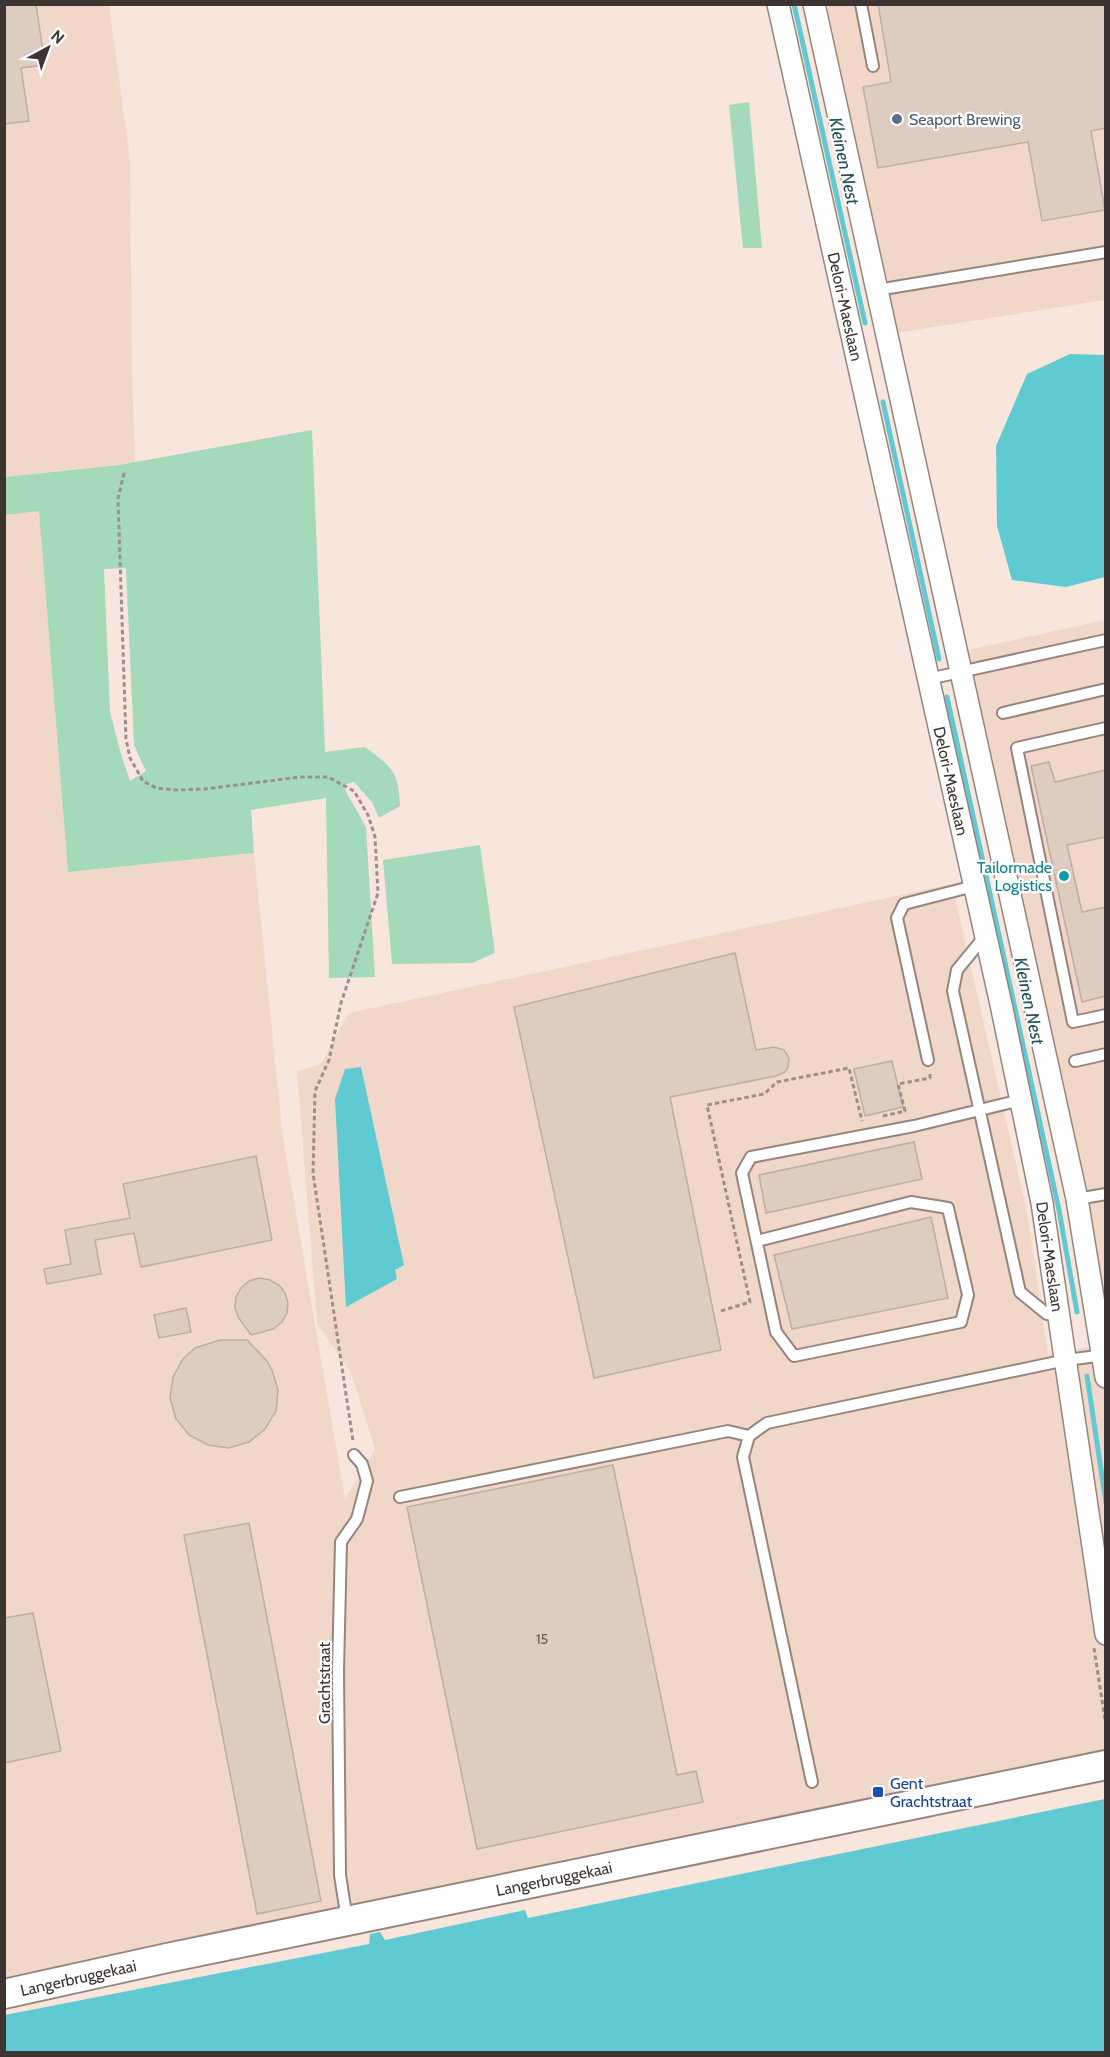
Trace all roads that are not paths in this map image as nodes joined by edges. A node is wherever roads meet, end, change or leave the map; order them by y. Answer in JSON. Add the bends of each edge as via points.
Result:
{"nodes":[{"id":1,"x":778,"y":4,"type":"edge"},
{"id":2,"x":814,"y":4,"type":"edge"},
{"id":3,"x":861,"y":4,"type":"edge"},
{"id":4,"x":873,"y":66,"type":"dead end"},
{"id":5,"x":1106,"y":252,"type":"edge"},
{"id":6,"x":877,"y":290,"type":"junction"},
{"id":7,"x":1106,"y":640,"type":"edge"},
{"id":8,"x":962,"y":671,"type":"junction"},
{"id":9,"x":928,"y":679,"type":"junction"},
{"id":10,"x":1106,"y":689,"type":"edge"},
{"id":11,"x":1003,"y":713,"type":"dead end"},
{"id":12,"x":1106,"y":728,"type":"edge"},
{"id":13,"x":974,"y":886,"type":"junction"},
{"id":14,"x":986,"y":936,"type":"junction"},
{"id":15,"x":1106,"y":1015,"type":"edge"},
{"id":16,"x":1106,"y":1054,"type":"edge"},
{"id":17,"x":928,"y":1060,"type":"dead end"},
{"id":18,"x":1075,"y":1061,"type":"dead end"},
{"id":19,"x":1021,"y":1100,"type":"junction"},
{"id":20,"x":978,"y":1110,"type":"junction"},
{"id":21,"x":1106,"y":1194,"type":"edge"},
{"id":22,"x":1077,"y":1199,"type":"junction"},
{"id":23,"x":757,"y":1241,"type":"junction"},
{"id":24,"x":1060,"y":1315,"type":"junction"},
{"id":25,"x":1104,"y":1355,"type":"edge"},
{"id":26,"x":1066,"y":1360,"type":"junction"},
{"id":27,"x":1106,"y":1377,"type":"edge"},
{"id":28,"x":749,"y":1436,"type":"junction"},
{"id":29,"x":354,"y":1455,"type":"road end"},
{"id":30,"x":400,"y":1497,"type":"dead end"},
{"id":31,"x":1106,"y":1634,"type":"edge"},
{"id":32,"x":1106,"y":1765,"type":"edge"},
{"id":33,"x":812,"y":1782,"type":"dead end"},
{"id":34,"x":347,"y":1921,"type":"junction"},
{"id":35,"x":4,"y":1994,"type":"edge"}],
"edges":[{"from":1,"to":9,"type":"street","name":"Delori-Maeslaan"},
{"from":2,"to":6,"type":"street","name":"Delori-Maeslaan"},
{"from":3,"to":4,"type":"lane"},
{"from":5,"to":6,"type":"lane"},
{"from":6,"to":8,"type":"street","name":"Delori-Maeslaan"},
{"from":7,"to":8,"type":"lane"},
{"from":8,"to":9,"type":"lane"},
{"from":8,"to":22,"type":"street","name":"Delori-Maeslaan"},
{"from":9,"to":13,"type":"street","name":"Delori-Maeslaan"},
{"from":10,"to":11,"type":"lane"},
{"from":12,"to":15,"type":"lane","via":[[1017,748],[1073,1022]]},
{"from":13,"to":14,"type":"street","name":"Delori-Maeslaan"},
{"from":13,"to":17,"type":"lane","via":[[904,904],[897,918]]},
{"from":14,"to":19,"type":"street","name":"Delori-Maeslaan"},
{"from":14,"to":20,"type":"lane","via":[[957,970],[952,991]]},
{"from":16,"to":18,"type":"lane"},
{"from":19,"to":20,"type":"lane"},
{"from":19,"to":24,"type":"street","name":"Delori-Maeslaan"},
{"from":20,"to":23,"type":"lane","via":[[752,1157],[742,1173]]},
{"from":20,"to":24,"type":"lane","via":[[1020,1292],[1047,1314]]},
{"from":21,"to":22,"type":"lane"},
{"from":22,"to":25,"type":"street","name":"Delori-Maeslaan"},
{"from":23,"to":23,"type":"lane","via":[[776,1332],[794,1356],[961,1322],[969,1295],[948,1208],[912,1202]]},
{"from":24,"to":26,"type":"street","name":"Delori-Maeslaan"},
{"from":25,"to":26,"type":"lane"},
{"from":25,"to":27,"type":"street","name":"Delori-Maeslaan"},
{"from":26,"to":28,"type":"lane","via":[[767,1423]]},
{"from":26,"to":31,"type":"street","name":"Delori-Maeslaan"},
{"from":28,"to":30,"type":"lane","via":[[728,1431]]},
{"from":28,"to":33,"type":"lane","via":[[743,1457]]},
{"from":29,"to":34,"type":"lane","name":"Grachtstraat","via":[[362,1464],[367,1481],[357,1519],[341,1542],[340,1875]]},
{"from":32,"to":34,"type":"main road","name":"Langerbruggekaai"},
{"from":34,"to":35,"type":"main road","name":"Langerbruggekaai"}]}
